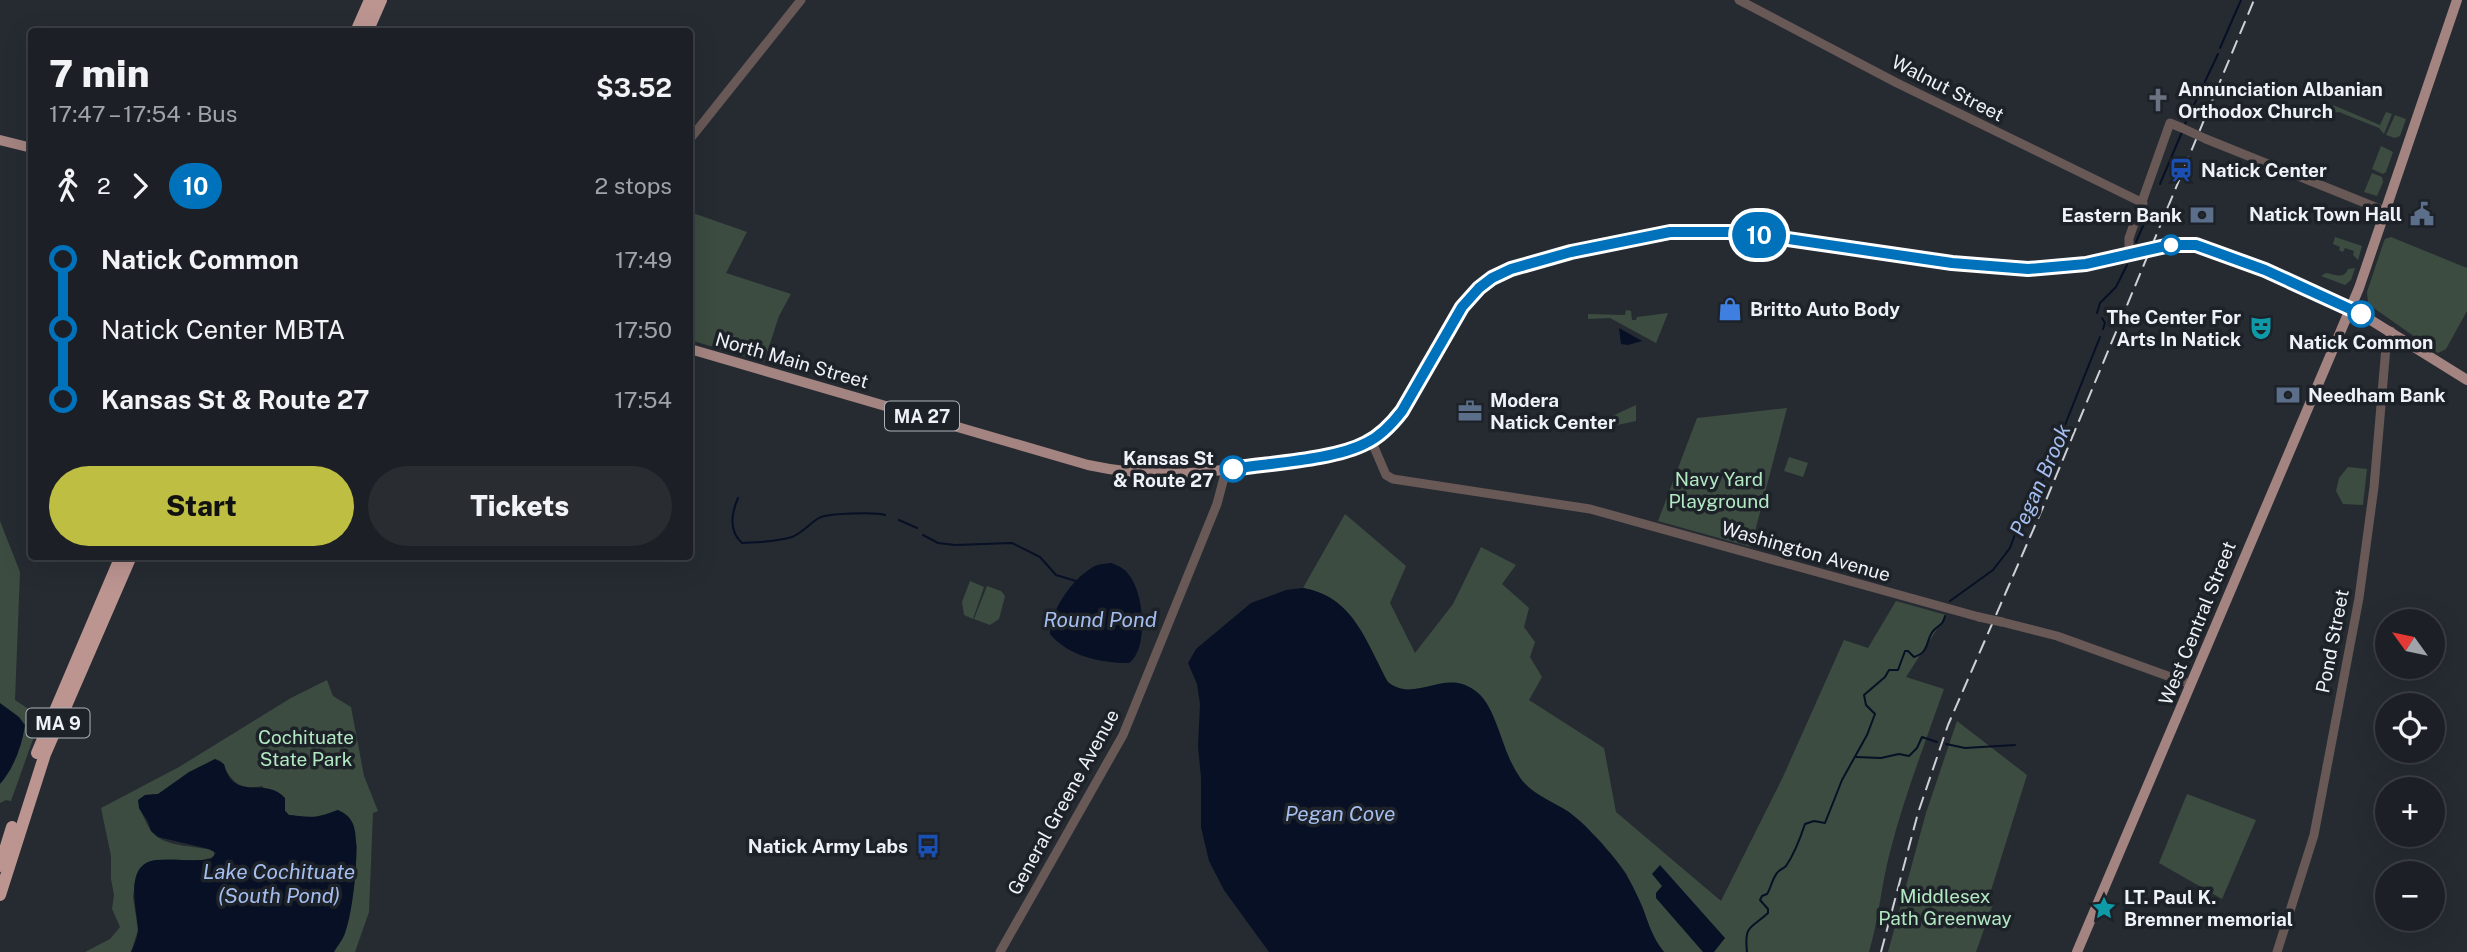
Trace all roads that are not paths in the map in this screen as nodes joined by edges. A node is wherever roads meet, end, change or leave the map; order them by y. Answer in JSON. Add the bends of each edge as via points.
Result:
{"nodes":[{"id":1,"x":370,"y":0,"type":"edge"},
{"id":2,"x":381,"y":0,"type":"edge"},
{"id":3,"x":801,"y":0,"type":"edge"},
{"id":4,"x":1739,"y":0,"type":"edge"},
{"id":5,"x":2457,"y":0,"type":"edge"},
{"id":6,"x":358,"y":28,"type":"edge"},
{"id":7,"x":369,"y":28,"type":"edge"},
{"id":8,"x":693,"y":134,"type":"edge"},
{"id":9,"x":0,"y":140,"type":"edge"},
{"id":10,"x":12,"y":143,"type":"junction"},
{"id":11,"x":28,"y":147,"type":"edge"},
{"id":12,"x":28,"y":153,"type":"edge"},
{"id":13,"x":2143,"y":203,"type":"junction"},
{"id":14,"x":2385,"y":211,"type":"junction"},
{"id":15,"x":2130,"y":254,"type":"junction"},
{"id":16,"x":2350,"y":308,"type":"junction"},
{"id":17,"x":2391,"y":331,"type":"junction"},
{"id":18,"x":693,"y":350,"type":"edge"},
{"id":19,"x":2467,"y":380,"type":"edge"},
{"id":20,"x":1371,"y":440,"type":"junction"},
{"id":21,"x":1226,"y":470,"type":"junction"},
{"id":22,"x":119,"y":560,"type":"edge"},
{"id":23,"x":129,"y":560,"type":"edge"},
{"id":24,"x":2190,"y":684,"type":"junction"},
{"id":25,"x":0,"y":866,"type":"edge"},
{"id":26,"x":0,"y":895,"type":"edge"},
{"id":27,"x":1000,"y":952,"type":"edge"},
{"id":28,"x":2077,"y":952,"type":"edge"},
{"id":29,"x":2277,"y":952,"type":"edge"}],
"edges":[{"from":1,"to":6,"type":"highway"},
{"from":2,"to":7,"type":"highway"},
{"from":3,"to":8,"type":"street"},
{"from":4,"to":13,"type":"street","name":"Walnut Street"},
{"from":5,"to":14,"type":"main road","name":"West Central Street"},
{"from":9,"to":10,"type":"main road"},
{"from":10,"to":11,"type":"main road"},
{"from":10,"to":12,"type":"main road"},
{"from":13,"to":14,"type":"street","bridge":true,"via":[[2171,123]]},
{"from":13,"to":15,"type":"street","via":[[2128,242]]},
{"from":14,"to":16,"type":"main road","name":"West Central Street"},
{"from":15,"to":16,"type":"main road","name":"North Main Street","number":"MA 27","bridge":true,"via":[[2188,244],[2211,248]]},
{"from":15,"to":20,"type":"main road","name":"North Main Street","number":"MA 27","via":[[2058,267],[2001,268],[1700,230],[1571,252],[1511,269],[1479,288],[1457,314],[1402,411]]},
{"from":16,"to":17,"type":"main road","number":"MA 27"},
{"from":16,"to":24,"type":"main road","name":"West Central Street"},
{"from":17,"to":19,"type":"main road","number":"MA 27"},
{"from":17,"to":29,"type":"street","name":"Pond Street","via":[[2359,598],[2314,835]]},
{"from":18,"to":21,"type":"main road","name":"North Main Street","number":"MA 27","via":[[1088,465],[1156,475]]},
{"from":20,"to":21,"type":"main road","name":"North Main Street","number":"MA 27","via":[[1342,452]]},
{"from":20,"to":24,"type":"street","name":"Washington Avenue","bridge":true,"via":[[1386,475],[1394,479],[1590,509],[2050,634]]},
{"from":21,"to":27,"type":"street","name":"General Greene Avenue","via":[[1217,504],[1122,735]]},
{"from":22,"to":25,"type":"highway","number":"MA 9","via":[[41,741]]},
{"from":23,"to":26,"type":"highway","number":"MA 9","via":[[45,754]]},
{"from":24,"to":28,"type":"main road","name":"West Central Street"}]}
